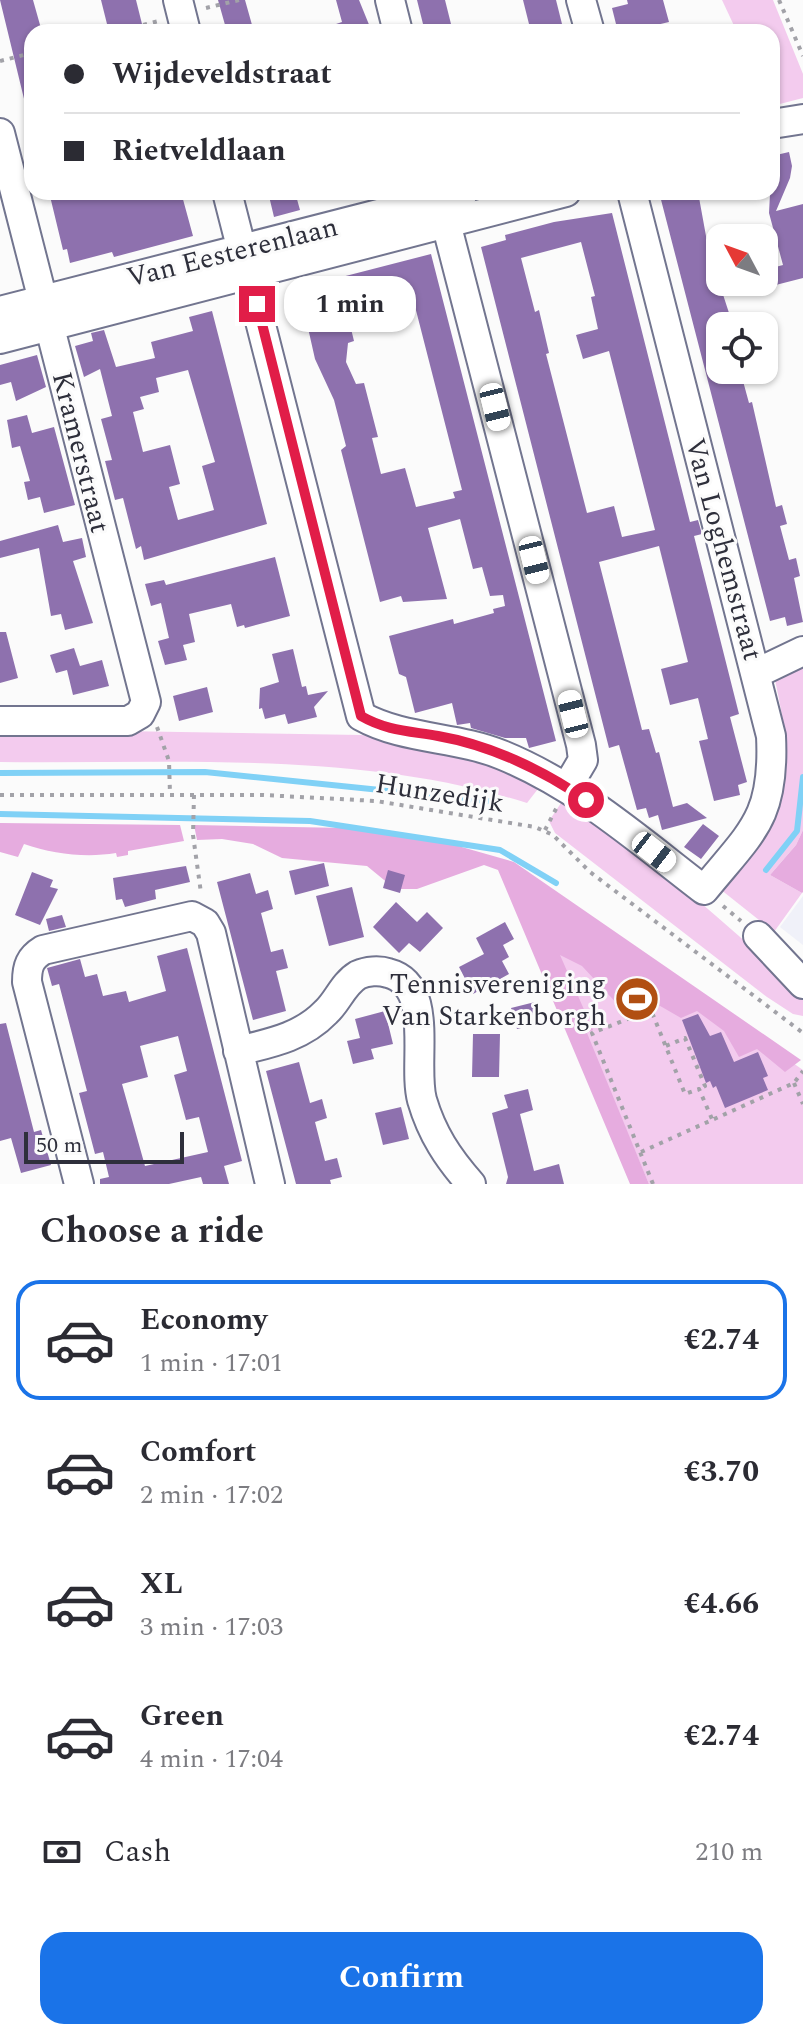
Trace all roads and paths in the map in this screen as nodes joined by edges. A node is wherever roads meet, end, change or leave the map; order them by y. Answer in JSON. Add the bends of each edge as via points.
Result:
{"nodes":[{"id":1,"x":178,"y":0,"type":"edge"},
{"id":2,"x":390,"y":0,"type":"edge"},
{"id":3,"x":581,"y":0,"type":"edge"},
{"id":4,"x":779,"y":0,"type":"edge"},
{"id":5,"x":184,"y":24,"type":"edge"},
{"id":6,"x":396,"y":24,"type":"edge"},
{"id":7,"x":588,"y":24,"type":"edge"},
{"id":8,"x":24,"y":55,"type":"edge"},
{"id":9,"x":803,"y":56,"type":"edge"},
{"id":10,"x":0,"y":61,"type":"edge"},
{"id":11,"x":803,"y":118,"type":"edge"},
{"id":12,"x":780,"y":122,"type":"edge"},
{"id":13,"x":0,"y":133,"type":"edge"},
{"id":14,"x":229,"y":200,"type":"edge"},
{"id":15,"x":634,"y":200,"type":"edge"},
{"id":16,"x":448,"y":201,"type":"edge"},
{"id":17,"x":241,"y":248,"type":"junction"},
{"id":18,"x":250,"y":275,"type":"junction"},
{"id":19,"x":0,"y":311,"type":"edge"},
{"id":20,"x":46,"y":312,"type":"junction"},
{"id":21,"x":0,"y":339,"type":"edge"},
{"id":22,"x":803,"y":651,"type":"edge"},
{"id":23,"x":757,"y":673,"type":"junction"},
{"id":24,"x":140,"y":714,"type":"junction"},
{"id":25,"x":0,"y":721,"type":"edge"},
{"id":26,"x":567,"y":787,"type":"junction"},
{"id":27,"x":170,"y":794,"type":"junction"},
{"id":28,"x":0,"y":795,"type":"edge"},
{"id":29,"x":194,"y":795,"type":"junction"},
{"id":30,"x":704,"y":890,"type":"junction"},
{"id":31,"x":205,"y":923,"type":"junction"},
{"id":32,"x":758,"y":936,"type":"joint"},
{"id":33,"x":803,"y":984,"type":"edge"},
{"id":34,"x":803,"y":1033,"type":"edge"},
{"id":35,"x":666,"y":1046,"type":"junction"},
{"id":36,"x":238,"y":1051,"type":"junction"},
{"id":37,"x":803,"y":1071,"type":"edge"},
{"id":38,"x":794,"y":1083,"type":"junction"},
{"id":39,"x":699,"y":1089,"type":"junction"},
{"id":40,"x":803,"y":1104,"type":"edge"},
{"id":41,"x":712,"y":1119,"type":"junction"},
{"id":42,"x":641,"y":1152,"type":"junction"},
{"id":43,"x":79,"y":1184,"type":"edge"},
{"id":44,"x":270,"y":1184,"type":"edge"},
{"id":45,"x":471,"y":1184,"type":"edge"},
{"id":46,"x":653,"y":1184,"type":"edge"}],
"edges":[{"from":1,"to":5,"type":"street"},
{"from":2,"to":6,"type":"street"},
{"from":3,"to":7,"type":"street"},
{"from":4,"to":9,"type":"path"},
{"from":8,"to":10,"type":"path"},
{"from":11,"to":12,"type":"street"},
{"from":13,"to":20,"type":"street","name":"Kramerstraat"},
{"from":14,"to":17,"type":"street"},
{"from":15,"to":23,"type":"street","name":"Van Loghemstraat"},
{"from":16,"to":17,"type":"street","name":"Van Eesterenlaan"},
{"from":16,"to":18,"type":"street","name":"Van Eesterenlaan"},
{"from":16,"to":26,"type":"street","via":[[581,745],[583,760]]},
{"from":17,"to":18,"type":"street"},
{"from":17,"to":20,"type":"street","name":"Van Eesterenlaan"},
{"from":18,"to":20,"type":"street","name":"Van Eesterenlaan"},
{"from":18,"to":26,"type":"street","via":[[361,716],[385,730],[440,736],[501,754]]},
{"from":19,"to":20,"type":"street","name":"Van Eesterenlaan"},
{"from":20,"to":21,"type":"street","name":"Van Eesterenlaan"},
{"from":20,"to":24,"type":"street","name":"Kramerstraat","via":[[145,695]]},
{"from":22,"to":23,"type":"street"},
{"from":23,"to":30,"type":"street","name":"Van Loghemstraat","via":[[771,736],[768,802],[758,823]]},
{"from":24,"to":25,"type":"street","via":[[128,721]]},
{"from":24,"to":27,"type":"path","via":[[156,724],[169,761]]},
{"from":26,"to":30,"type":"street"},
{"from":27,"to":28,"type":"path","name":"Hunzedijk"},
{"from":27,"to":29,"type":"path","name":"Hunzedijk"},
{"from":29,"to":31,"type":"path","via":[[193,835]]},
{"from":29,"to":34,"type":"path","name":"Hunzedijk","via":[[376,801],[545,830],[590,872]]},
{"from":30,"to":32,"type":"path"},
{"from":31,"to":36,"type":"street"},
{"from":31,"to":43,"type":"street","via":[[179,916],[32,957],[27,982]]},
{"from":32,"to":33,"type":"street"},
{"from":35,"to":39,"type":"path","via":[[685,1094]]},
{"from":35,"to":39,"type":"path","via":[[685,1038],[705,1086]]},
{"from":35,"to":42,"type":"path","via":[[651,1010],[592,1033]]},
{"from":36,"to":44,"type":"street"},
{"from":36,"to":45,"type":"street","via":[[287,1039],[311,1026],[359,975],[377,970],[393,974],[416,998],[421,1096],[430,1126]]},
{"from":37,"to":38,"type":"path"},
{"from":38,"to":40,"type":"path"},
{"from":38,"to":41,"type":"path"},
{"from":39,"to":41,"type":"path"},
{"from":41,"to":42,"type":"path"},
{"from":42,"to":46,"type":"path"}]}
